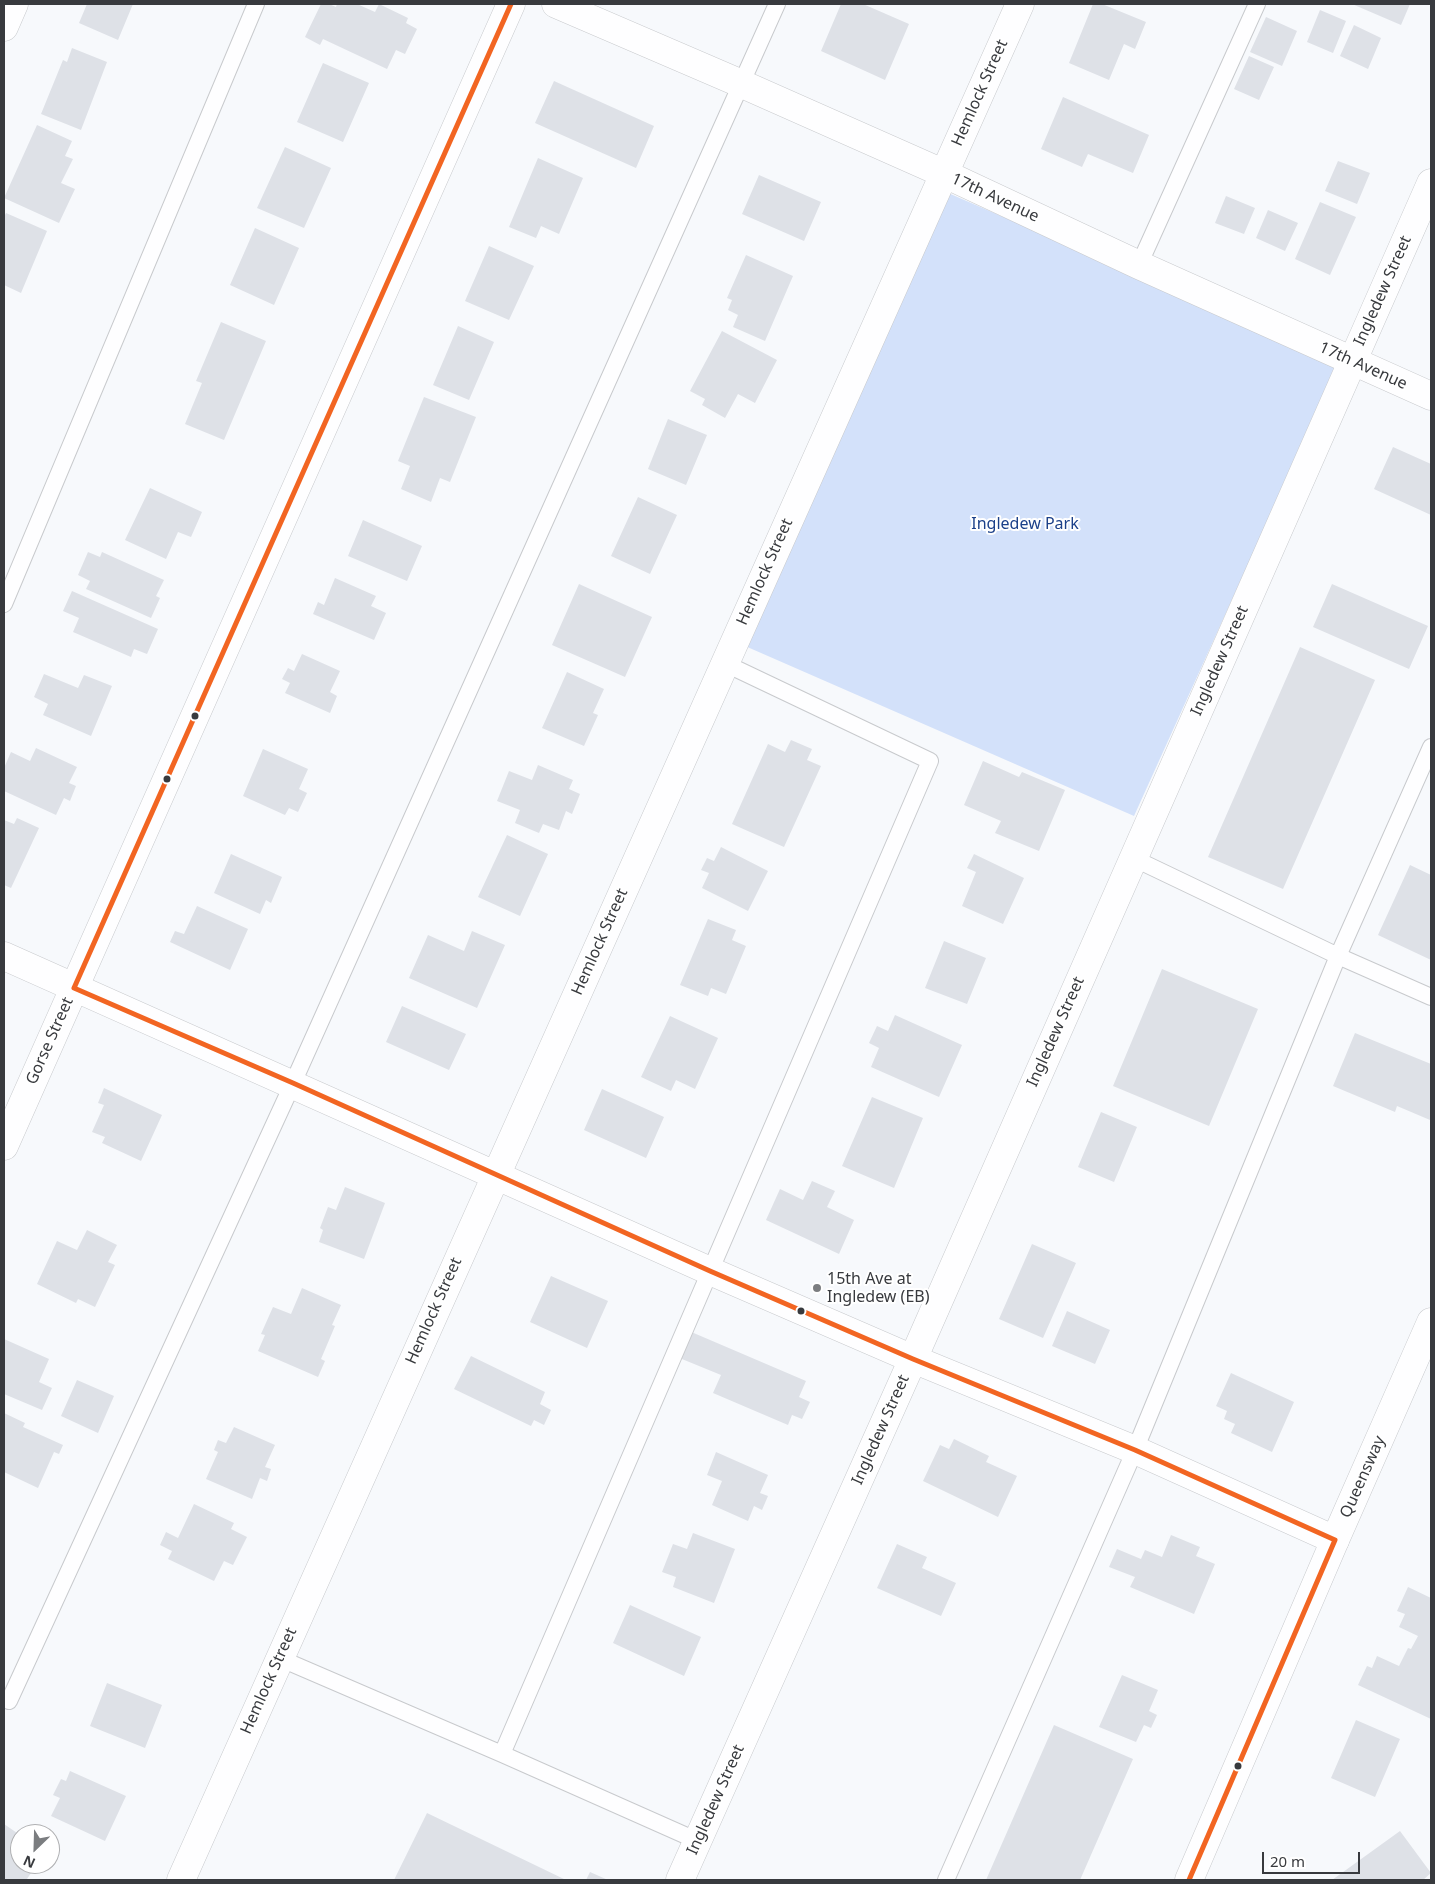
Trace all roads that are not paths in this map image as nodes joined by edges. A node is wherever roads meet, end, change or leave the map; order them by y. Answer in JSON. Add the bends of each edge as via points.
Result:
{"nodes":[{"id":1,"x":14,"y":4,"type":"edge"},
{"id":2,"x":256,"y":4,"type":"edge"},
{"id":3,"x":511,"y":4,"type":"edge"},
{"id":4,"x":556,"y":4,"type":"edge"},
{"id":5,"x":777,"y":4,"type":"edge"},
{"id":6,"x":1020,"y":4,"type":"edge"},
{"id":7,"x":1257,"y":4,"type":"edge"},
{"id":8,"x":4,"y":27,"type":"edge"},
{"id":9,"x":742,"y":84,"type":"junction"},
{"id":10,"x":945,"y":174,"type":"junction"},
{"id":11,"x":1431,"y":182,"type":"edge"},
{"id":12,"x":1139,"y":265,"type":"junction"},
{"id":13,"x":1352,"y":362,"type":"junction"},
{"id":14,"x":1431,"y":396,"type":"edge"},
{"id":15,"x":4,"y":604,"type":"edge"},
{"id":16,"x":724,"y":663,"type":"junction"},
{"id":17,"x":1431,"y":747,"type":"edge"},
{"id":18,"x":1133,"y":858,"type":"junction"},
{"id":19,"x":4,"y":956,"type":"edge"},
{"id":20,"x":1338,"y":956,"type":"junction"},
{"id":21,"x":74,"y":988,"type":"junction"},
{"id":22,"x":1431,"y":997,"type":"edge"},
{"id":23,"x":293,"y":1084,"type":"junction"},
{"id":24,"x":4,"y":1146,"type":"edge"},
{"id":25,"x":495,"y":1175,"type":"junction"},
{"id":26,"x":710,"y":1271,"type":"junction"},
{"id":27,"x":1431,"y":1322,"type":"edge"},
{"id":28,"x":913,"y":1359,"type":"junction"},
{"id":29,"x":1135,"y":1450,"type":"junction"},
{"id":30,"x":1335,"y":1540,"type":"junction"},
{"id":31,"x":279,"y":1658,"type":"junction"},
{"id":32,"x":8,"y":1701,"type":"dead end"},
{"id":33,"x":502,"y":1754,"type":"junction"},
{"id":34,"x":698,"y":1841,"type":"junction"},
{"id":35,"x":181,"y":1880,"type":"edge"},
{"id":36,"x":680,"y":1880,"type":"edge"},
{"id":37,"x":946,"y":1880,"type":"edge"},
{"id":38,"x":1189,"y":1880,"type":"edge"}],
"edges":[{"from":1,"to":8,"type":"street"},
{"from":2,"to":15,"type":"lane"},
{"from":3,"to":21,"type":"street","name":"Gorse Street"},
{"from":4,"to":9,"type":"street","name":"17th Avenue"},
{"from":5,"to":9,"type":"lane"},
{"from":6,"to":10,"type":"street","name":"Hemlock Street"},
{"from":7,"to":12,"type":"lane"},
{"from":9,"to":10,"type":"street","name":"17th Avenue"},
{"from":9,"to":23,"type":"lane"},
{"from":10,"to":12,"type":"street","name":"17th Avenue"},
{"from":10,"to":16,"type":"street","name":"Hemlock Street"},
{"from":11,"to":13,"type":"street","name":"Ingledew Street"},
{"from":12,"to":13,"type":"street","name":"17th Avenue"},
{"from":13,"to":14,"type":"street","name":"17th Avenue"},
{"from":13,"to":18,"type":"street","name":"Ingledew Street"},
{"from":16,"to":25,"type":"street","name":"Hemlock Street"},
{"from":16,"to":26,"type":"lane","via":[[930,761]]},
{"from":17,"to":20,"type":"lane"},
{"from":18,"to":20,"type":"lane"},
{"from":18,"to":28,"type":"street","name":"Ingledew Street"},
{"from":19,"to":21,"type":"street"},
{"from":20,"to":22,"type":"lane"},
{"from":20,"to":29,"type":"lane"},
{"from":21,"to":23,"type":"street"},
{"from":21,"to":24,"type":"street","name":"Gorse Street"},
{"from":23,"to":25,"type":"street"},
{"from":23,"to":32,"type":"lane"},
{"from":25,"to":26,"type":"street"},
{"from":25,"to":31,"type":"street","name":"Hemlock Street"},
{"from":26,"to":28,"type":"street"},
{"from":26,"to":33,"type":"lane"},
{"from":27,"to":30,"type":"street","name":"Queensway"},
{"from":28,"to":29,"type":"street"},
{"from":28,"to":34,"type":"street","name":"Ingledew Street"},
{"from":29,"to":30,"type":"street"},
{"from":29,"to":37,"type":"lane"},
{"from":30,"to":38,"type":"street","name":"Queensway"},
{"from":31,"to":33,"type":"lane"},
{"from":31,"to":35,"type":"street","name":"Hemlock Street"},
{"from":33,"to":34,"type":"lane"},
{"from":34,"to":36,"type":"street","name":"Ingledew Street"}]}
